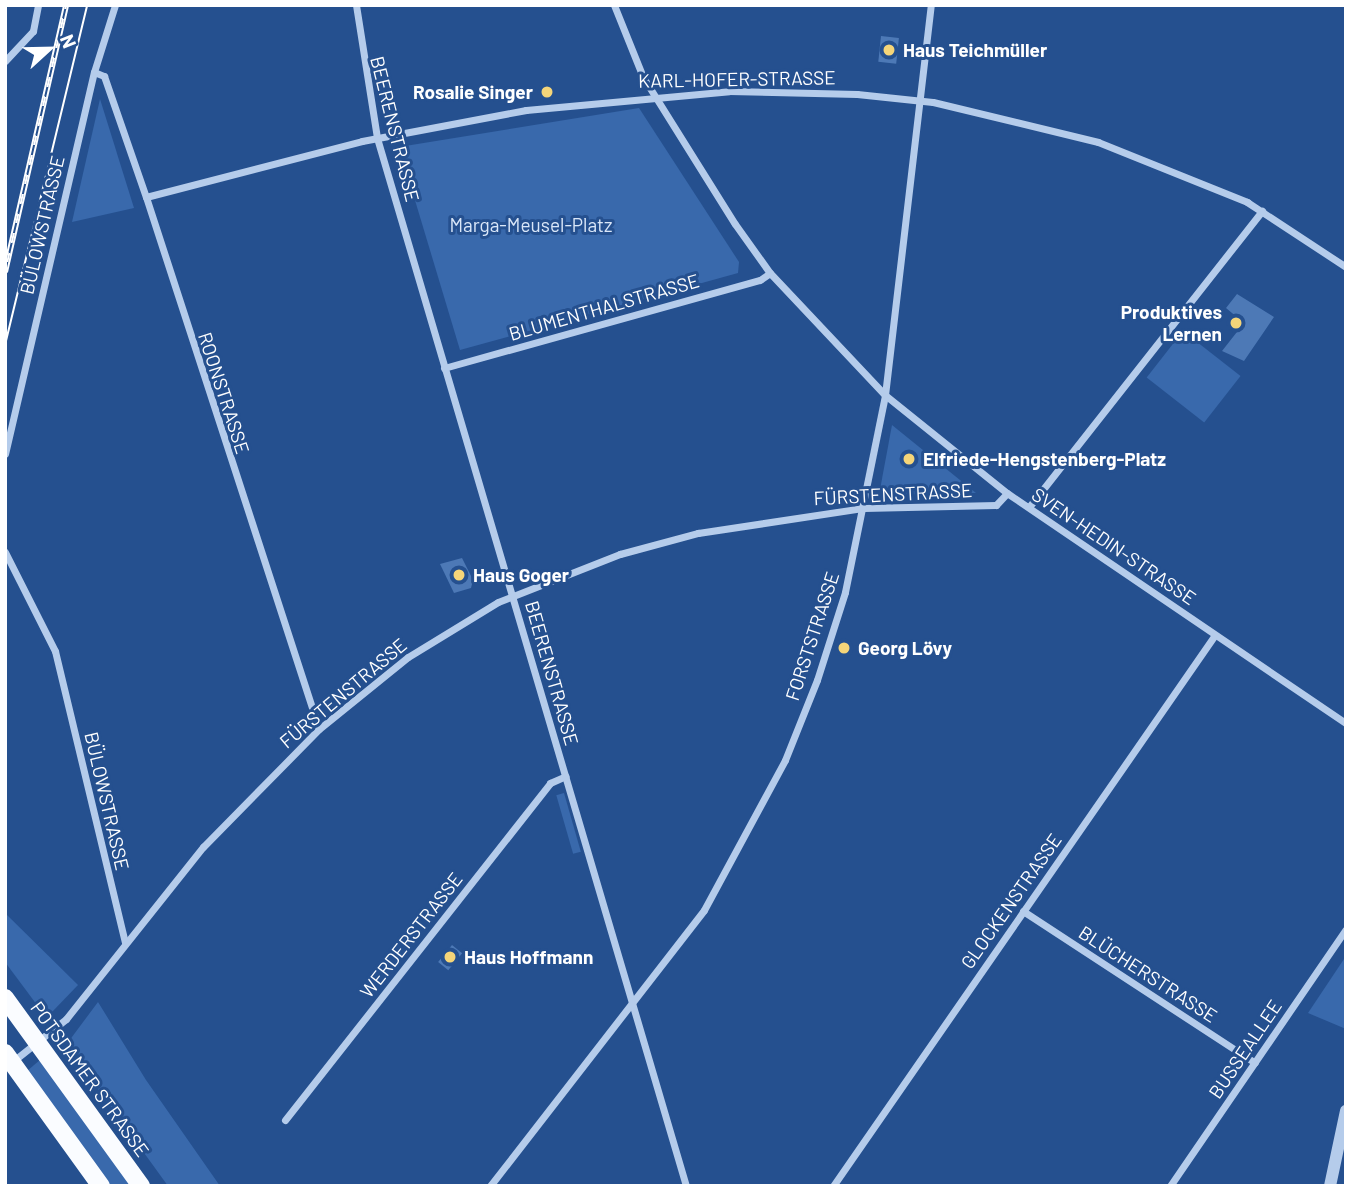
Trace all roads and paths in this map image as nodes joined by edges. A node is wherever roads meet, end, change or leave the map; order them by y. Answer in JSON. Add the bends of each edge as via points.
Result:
{"nodes":[{"id":1,"x":38,"y":5,"type":"edge"},
{"id":2,"x":115,"y":5,"type":"edge"},
{"id":3,"x":356,"y":5,"type":"edge"},
{"id":4,"x":614,"y":5,"type":"edge"},
{"id":5,"x":931,"y":5,"type":"edge"},
{"id":6,"x":5,"y":61,"type":"edge"},
{"id":7,"x":94,"y":72,"type":"junction"},
{"id":8,"x":654,"y":95,"type":"junction"},
{"id":9,"x":924,"y":100,"type":"junction"},
{"id":10,"x":377,"y":138,"type":"junction"},
{"id":11,"x":146,"y":197,"type":"junction"},
{"id":12,"x":1262,"y":211,"type":"junction"},
{"id":13,"x":1346,"y":267,"type":"edge"},
{"id":14,"x":770,"y":272,"type":"junction"},
{"id":15,"x":444,"y":368,"type":"junction"},
{"id":16,"x":885,"y":396,"type":"junction"},
{"id":17,"x":5,"y":454,"type":"edge"},
{"id":18,"x":1007,"y":493,"type":"junction"},
{"id":19,"x":1029,"y":507,"type":"junction"},
{"id":20,"x":864,"y":508,"type":"junction"},
{"id":21,"x":5,"y":552,"type":"edge"},
{"id":22,"x":513,"y":594,"type":"junction"},
{"id":23,"x":1215,"y":635,"type":"junction"},
{"id":24,"x":1346,"y":723,"type":"edge"},
{"id":25,"x":318,"y":729,"type":"junction"},
{"id":26,"x":566,"y":776,"type":"junction"},
{"id":27,"x":1023,"y":911,"type":"junction"},
{"id":28,"x":1346,"y":929,"type":"edge"},
{"id":29,"x":125,"y":943,"type":"junction"},
{"id":30,"x":5,"y":998,"type":"edge"},
{"id":31,"x":633,"y":1004,"type":"junction"},
{"id":32,"x":38,"y":1044,"type":"junction"},
{"id":33,"x":8,"y":1057,"type":"edge"},
{"id":34,"x":1255,"y":1063,"type":"junction"},
{"id":35,"x":1346,"y":1111,"type":"edge"},
{"id":36,"x":285,"y":1120,"type":"dead end"},
{"id":37,"x":100,"y":1186,"type":"edge"},
{"id":38,"x":141,"y":1186,"type":"edge"},
{"id":39,"x":490,"y":1186,"type":"edge"},
{"id":40,"x":686,"y":1186,"type":"edge"},
{"id":41,"x":833,"y":1186,"type":"edge"},
{"id":42,"x":1170,"y":1186,"type":"edge"},
{"id":43,"x":1330,"y":1186,"type":"edge"}],
"edges":[{"from":1,"to":6,"type":"street","via":[[33,31]]},
{"from":2,"to":7,"type":"street","name":"BÜLOWSTRASSE"},
{"from":3,"to":10,"type":"street","name":"BEERENSTRASSE"},
{"from":4,"to":8,"type":"street","name":"SVEN-HEDIN-STRASSE"},
{"from":5,"to":9,"type":"street","name":"FORSTSTRASSE"},
{"from":7,"to":11,"type":"street","name":"ROONSTRASSE","via":[[104,76]]},
{"from":7,"to":17,"type":"street","name":"BÜLOWSTRASSE"},
{"from":8,"to":9,"type":"street","name":"KARL-HOFER-STRASSE","via":[[786,90]]},
{"from":8,"to":10,"type":"street","name":"KARL-HOFER-STRASSE","via":[[526,110]]},
{"from":8,"to":14,"type":"street","name":"SVEN-HEDIN-STRASSE"},
{"from":9,"to":12,"type":"street","name":"KARL-HOFER-STRASSE","via":[[1098,142],[1175,169]]},
{"from":9,"to":16,"type":"street","name":"FORSTSTRASSE"},
{"from":10,"to":11,"type":"street","name":"KARL-HOFER-STRASSE"},
{"from":10,"to":15,"type":"street","name":"BEERENSTRASSE"},
{"from":11,"to":25,"type":"street","name":"ROONSTRASSE"},
{"from":12,"to":13,"type":"street","name":"KARL-HOFER-STRASSE"},
{"from":12,"to":19,"type":"street"},
{"from":14,"to":15,"type":"street","name":"BLUMENTHALSTRASSE","via":[[756,281]]},
{"from":14,"to":16,"type":"street","name":"SVEN-HEDIN-STRASSE"},
{"from":15,"to":22,"type":"street","name":"BEERENSTRASSE"},
{"from":16,"to":18,"type":"street","name":"SVEN-HEDIN-STRASSE"},
{"from":16,"to":20,"type":"street","name":"FORSTSTRASSE"},
{"from":18,"to":19,"type":"street","name":"SVEN-HEDIN-STRASSE"},
{"from":18,"to":20,"type":"street","name":"FÜRSTENSTRASSE","via":[[996,505]]},
{"from":19,"to":23,"type":"street","name":"SVEN-HEDIN-STRASSE"},
{"from":20,"to":22,"type":"street","name":"FÜRSTENSTRASSE","via":[[698,533],[620,554]]},
{"from":20,"to":31,"type":"street","name":"FORSTSTRASSE","via":[[845,592],[785,760],[704,910]]},
{"from":21,"to":29,"type":"street","name":"BÜLOWSTRASSE","via":[[55,651]]},
{"from":22,"to":25,"type":"street","name":"FÜRSTENSTRASSE","via":[[408,657]]},
{"from":22,"to":26,"type":"street","name":"BEERENSTRASSE"},
{"from":23,"to":24,"type":"street","name":"SVEN-HEDIN-STRASSE"},
{"from":23,"to":27,"type":"street","name":"GLOCKENSTRASSE"},
{"from":25,"to":29,"type":"street","name":"FÜRSTENSTRASSE","via":[[203,847]]},
{"from":26,"to":31,"type":"street","name":"BEERENSTRASSE"},
{"from":26,"to":36,"type":"street","name":"WERDERSTRASSE","via":[[550,783]]},
{"from":27,"to":34,"type":"street","name":"BLÜCHERSTRASSE"},
{"from":27,"to":41,"type":"street","name":"GLOCKENSTRASSE"},
{"from":28,"to":34,"type":"street","name":"BUSSEALLEE"},
{"from":29,"to":32,"type":"street","name":"FÜRSTENSTRASSE","via":[[66,1019]]},
{"from":30,"to":32,"type":"main road","name":"POTSDAMER STRASSE"},
{"from":31,"to":39,"type":"street","name":"FORSTSTRASSE"},
{"from":31,"to":40,"type":"street","name":"BEERENSTRASSE"},
{"from":32,"to":33,"type":"street","name":"FÜRSTENSTRASSE"},
{"from":32,"to":38,"type":"main road","name":"POTSDAMER STRASSE"},
{"from":33,"to":37,"type":"main road"},
{"from":34,"to":42,"type":"street","name":"BUSSEALLEE"},
{"from":35,"to":43,"type":"street"}]}
